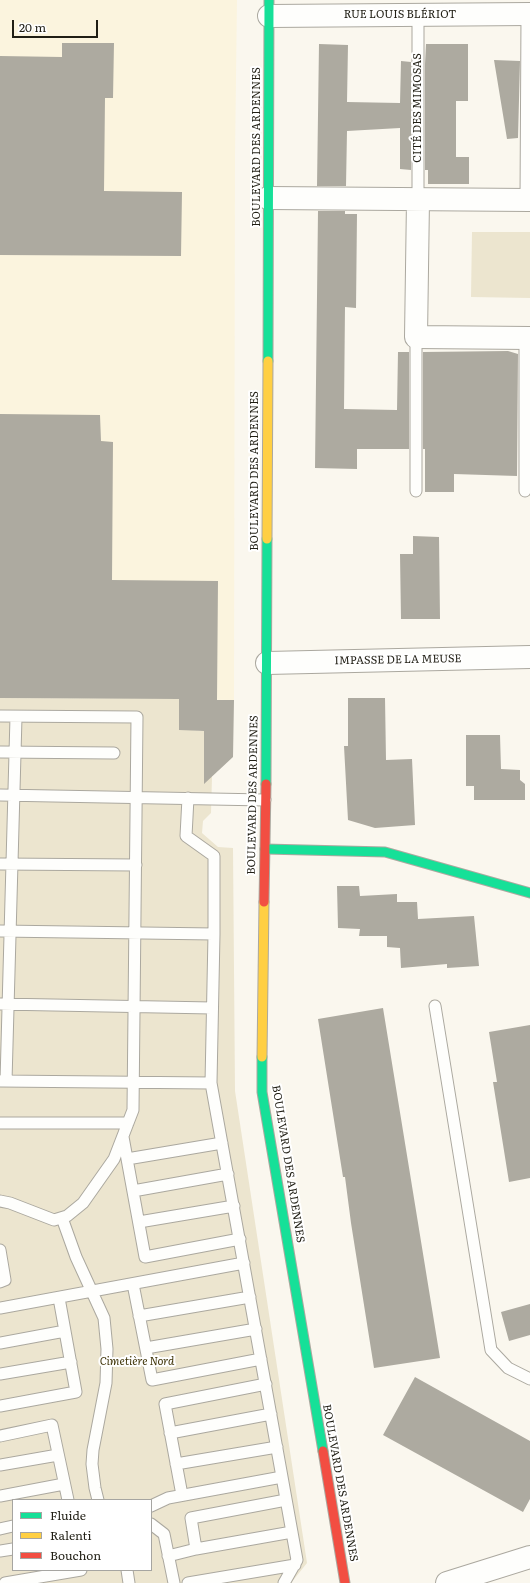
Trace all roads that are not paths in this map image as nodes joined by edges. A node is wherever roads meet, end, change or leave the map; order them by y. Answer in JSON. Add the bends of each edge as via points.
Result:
{"nodes":[{"id":1,"x":269,"y":8,"type":"edge"},
{"id":2,"x":529,"y":14,"type":"edge"},
{"id":3,"x":418,"y":15,"type":"junction"},
{"id":4,"x":268,"y":198,"type":"junction"},
{"id":5,"x":418,"y":200,"type":"junction"},
{"id":6,"x":528,"y":200,"type":"edge"},
{"id":7,"x":416,"y":337,"type":"junction"},
{"id":8,"x":528,"y":338,"type":"edge"},
{"id":9,"x":416,"y":491,"type":"dead end"},
{"id":10,"x":525,"y":491,"type":"dead end"},
{"id":11,"x":530,"y":657,"type":"edge"},
{"id":12,"x":267,"y":664,"type":"junction"},
{"id":13,"x":0,"y":716,"type":"edge"},
{"id":14,"x":16,"y":716,"type":"junction"},
{"id":15,"x":0,"y":752,"type":"edge"},
{"id":16,"x":15,"y":752,"type":"junction"},
{"id":17,"x":114,"y":753,"type":"dead end"},
{"id":18,"x":0,"y":795,"type":"edge"},
{"id":19,"x":13,"y":796,"type":"junction"},
{"id":20,"x":136,"y":798,"type":"junction"},
{"id":21,"x":188,"y":798,"type":"junction"},
{"id":22,"x":265,"y":800,"type":"junction"},
{"id":23,"x":265,"y":849,"type":"junction"},
{"id":24,"x":6,"y":864,"type":"edge"},
{"id":25,"x":136,"y":865,"type":"junction"},
{"id":26,"x":530,"y":893,"type":"edge"},
{"id":27,"x":5,"y":931,"type":"edge"},
{"id":28,"x":135,"y":933,"type":"junction"},
{"id":29,"x":214,"y":934,"type":"junction"},
{"id":30,"x":4,"y":1004,"type":"edge"},
{"id":31,"x":435,"y":1006,"type":"dead end"},
{"id":32,"x":135,"y":1007,"type":"junction"},
{"id":33,"x":212,"y":1008,"type":"junction"},
{"id":34,"x":3,"y":1081,"type":"edge"},
{"id":35,"x":134,"y":1082,"type":"junction"},
{"id":36,"x":211,"y":1083,"type":"junction"},
{"id":37,"x":0,"y":1123,"type":"edge"},
{"id":38,"x":128,"y":1124,"type":"junction"},
{"id":39,"x":123,"y":1137,"type":"junction"},
{"id":40,"x":222,"y":1143,"type":"junction"},
{"id":41,"x":127,"y":1159,"type":"junction"},
{"id":42,"x":228,"y":1174,"type":"junction"},
{"id":43,"x":133,"y":1190,"type":"junction"},
{"id":44,"x":0,"y":1201,"type":"edge"},
{"id":45,"x":234,"y":1206,"type":"junction"},
{"id":46,"x":62,"y":1218,"type":"junction"},
{"id":47,"x":139,"y":1222,"type":"junction"},
{"id":48,"x":240,"y":1239,"type":"junction"},
{"id":49,"x":0,"y":1252,"type":"edge"},
{"id":50,"x":244,"y":1263,"type":"junction"},
{"id":51,"x":0,"y":1282,"type":"edge"},
{"id":52,"x":133,"y":1284,"type":"junction"},
{"id":53,"x":92,"y":1292,"type":"junction"},
{"id":54,"x":250,"y":1297,"type":"junction"},
{"id":55,"x":59,"y":1298,"type":"junction"},
{"id":56,"x":0,"y":1308,"type":"edge"},
{"id":57,"x":139,"y":1316,"type":"junction"},
{"id":58,"x":256,"y":1329,"type":"junction"},
{"id":59,"x":65,"y":1331,"type":"junction"},
{"id":60,"x":0,"y":1343,"type":"edge"},
{"id":61,"x":146,"y":1348,"type":"junction"},
{"id":62,"x":261,"y":1360,"type":"junction"},
{"id":63,"x":71,"y":1362,"type":"junction"},
{"id":64,"x":0,"y":1374,"type":"edge"},
{"id":65,"x":530,"y":1379,"type":"edge"},
{"id":66,"x":266,"y":1384,"type":"junction"},
{"id":67,"x":0,"y":1406,"type":"edge"},
{"id":68,"x":271,"y":1414,"type":"junction"},
{"id":69,"x":170,"y":1433,"type":"junction"},
{"id":70,"x":0,"y":1436,"type":"edge"},
{"id":71,"x":277,"y":1446,"type":"junction"},
{"id":72,"x":58,"y":1455,"type":"junction"},
{"id":73,"x":176,"y":1464,"type":"junction"},
{"id":74,"x":0,"y":1465,"type":"edge"},
{"id":75,"x":282,"y":1476,"type":"junction"},
{"id":76,"x":64,"y":1484,"type":"junction"},
{"id":77,"x":182,"y":1495,"type":"junction"},
{"id":78,"x":0,"y":1496,"type":"edge"},
{"id":79,"x":68,"y":1499,"type":"edge"},
{"id":80,"x":98,"y":1499,"type":"edge"},
{"id":81,"x":286,"y":1500,"type":"junction"},
{"id":82,"x":152,"y":1506,"type":"edge"},
{"id":83,"x":152,"y":1525,"type":"edge"},
{"id":84,"x":12,"y":1526,"type":"edge"},
{"id":85,"x":0,"y":1528,"type":"edge"},
{"id":86,"x":292,"y":1532,"type":"junction"},
{"id":87,"x":12,"y":1549,"type":"edge"},
{"id":88,"x":196,"y":1549,"type":"junction"},
{"id":89,"x":0,"y":1551,"type":"edge"},
{"id":90,"x":168,"y":1556,"type":"junction"},
{"id":91,"x":530,"y":1557,"type":"edge"},
{"id":92,"x":295,"y":1565,"type":"junction"},
{"id":93,"x":75,"y":1571,"type":"edge"},
{"id":94,"x":127,"y":1571,"type":"edge"},
{"id":95,"x":5,"y":1583,"type":"edge"},
{"id":96,"x":129,"y":1583,"type":"edge"},
{"id":97,"x":174,"y":1583,"type":"edge"},
{"id":98,"x":188,"y":1583,"type":"edge"},
{"id":99,"x":284,"y":1583,"type":"edge"},
{"id":100,"x":345,"y":1583,"type":"edge"},
{"id":101,"x":447,"y":1583,"type":"edge"}],
"edges":[{"from":1,"to":3,"type":"street","name":"RUE LOUIS BLÉRIOT"},
{"from":1,"to":4,"type":"main road","name":"BOULEVARD DES ARDENNES"},
{"from":2,"to":3,"type":"street","name":"RUE LOUIS BLÉRIOT"},
{"from":2,"to":6,"type":"lane"},
{"from":3,"to":5,"type":"lane","name":"CITÉ DES MIMOSAS"},
{"from":4,"to":5,"type":"street"},
{"from":4,"to":12,"type":"main road","name":"BOULEVARD DES ARDENNES"},
{"from":5,"to":6,"type":"street"},
{"from":5,"to":7,"type":"street","name":"CITÉ DES MIMOSAS"},
{"from":7,"to":8,"type":"street"},
{"from":7,"to":9,"type":"lane","name":"CITÉ DES MIMOSAS"},
{"from":8,"to":10,"type":"lane"},
{"from":11,"to":12,"type":"street","name":"IMPASSE DE LA MEUSE"},
{"from":12,"to":22,"type":"main road","name":"BOULEVARD DES ARDENNES"},
{"from":13,"to":14,"type":"lane"},
{"from":14,"to":16,"type":"lane"},
{"from":14,"to":20,"type":"lane","via":[[137,717]]},
{"from":15,"to":16,"type":"lane"},
{"from":16,"to":17,"type":"lane"},
{"from":16,"to":19,"type":"lane"},
{"from":18,"to":19,"type":"lane"},
{"from":19,"to":20,"type":"lane"},
{"from":19,"to":24,"type":"lane"},
{"from":20,"to":21,"type":"lane"},
{"from":20,"to":25,"type":"lane"},
{"from":21,"to":22,"type":"lane"},
{"from":21,"to":29,"type":"lane","via":[[186,836],[214,856]]},
{"from":22,"to":23,"type":"main road","name":"BOULEVARD DES ARDENNES"},
{"from":23,"to":26,"type":"main road","via":[[385,852]]},
{"from":23,"to":100,"type":"main road","name":"BOULEVARD DES ARDENNES","via":[[262,1092]]},
{"from":24,"to":25,"type":"lane"},
{"from":24,"to":27,"type":"lane"},
{"from":25,"to":28,"type":"lane"},
{"from":27,"to":28,"type":"lane"},
{"from":27,"to":30,"type":"lane"},
{"from":28,"to":29,"type":"lane"},
{"from":28,"to":32,"type":"lane"},
{"from":29,"to":33,"type":"lane"},
{"from":30,"to":32,"type":"lane"},
{"from":30,"to":34,"type":"lane"},
{"from":31,"to":65,"type":"lane","via":[[491,1350],[508,1368]]},
{"from":32,"to":33,"type":"lane"},
{"from":32,"to":35,"type":"lane"},
{"from":33,"to":36,"type":"lane"},
{"from":34,"to":35,"type":"lane"},
{"from":35,"to":36,"type":"lane"},
{"from":35,"to":38,"type":"lane","via":[[133,1110]]},
{"from":36,"to":40,"type":"lane"},
{"from":37,"to":38,"type":"lane"},
{"from":38,"to":39,"type":"lane"},
{"from":39,"to":41,"type":"lane"},
{"from":39,"to":46,"type":"lane","via":[[114,1159],[83,1204]]},
{"from":40,"to":41,"type":"lane"},
{"from":40,"to":42,"type":"lane"},
{"from":41,"to":43,"type":"lane"},
{"from":42,"to":43,"type":"lane"},
{"from":42,"to":45,"type":"lane"},
{"from":43,"to":47,"type":"lane"},
{"from":44,"to":46,"type":"lane","via":[[10,1202],[54,1220]]},
{"from":45,"to":47,"type":"lane"},
{"from":45,"to":48,"type":"lane"},
{"from":46,"to":53,"type":"lane"},
{"from":47,"to":48,"type":"lane","via":[[145,1257]]},
{"from":48,"to":50,"type":"lane"},
{"from":49,"to":51,"type":"lane","via":[[5,1280]]},
{"from":50,"to":52,"type":"lane"},
{"from":50,"to":54,"type":"lane"},
{"from":52,"to":53,"type":"lane"},
{"from":52,"to":57,"type":"lane"},
{"from":53,"to":55,"type":"lane"},
{"from":53,"to":80,"type":"lane","via":[[104,1318],[107,1349],[106,1383],[92,1464]]},
{"from":54,"to":57,"type":"lane"},
{"from":54,"to":58,"type":"lane"},
{"from":55,"to":56,"type":"lane"},
{"from":55,"to":59,"type":"lane"},
{"from":57,"to":61,"type":"lane"},
{"from":58,"to":61,"type":"lane"},
{"from":58,"to":62,"type":"lane"},
{"from":59,"to":60,"type":"lane"},
{"from":59,"to":63,"type":"lane"},
{"from":61,"to":62,"type":"lane","via":[[152,1380]]},
{"from":62,"to":66,"type":"lane"},
{"from":63,"to":64,"type":"lane"},
{"from":63,"to":67,"type":"lane","via":[[76,1392]]},
{"from":66,"to":68,"type":"lane"},
{"from":66,"to":69,"type":"lane","via":[[165,1404]]},
{"from":68,"to":69,"type":"lane"},
{"from":68,"to":71,"type":"lane"},
{"from":69,"to":73,"type":"lane"},
{"from":70,"to":72,"type":"lane","via":[[52,1425]]},
{"from":71,"to":73,"type":"lane"},
{"from":71,"to":75,"type":"lane"},
{"from":72,"to":74,"type":"lane"},
{"from":72,"to":76,"type":"lane"},
{"from":73,"to":77,"type":"lane"},
{"from":75,"to":77,"type":"lane"},
{"from":75,"to":81,"type":"lane"},
{"from":76,"to":78,"type":"lane"},
{"from":76,"to":79,"type":"lane"},
{"from":77,"to":82,"type":"lane"},
{"from":81,"to":86,"type":"lane"},
{"from":81,"to":88,"type":"lane","via":[[190,1518]]},
{"from":83,"to":90,"type":"lane","via":[[164,1534]]},
{"from":84,"to":85,"type":"lane"},
{"from":86,"to":88,"type":"lane"},
{"from":86,"to":92,"type":"lane","via":[[297,1560]]},
{"from":87,"to":89,"type":"lane"},
{"from":88,"to":90,"type":"lane"},
{"from":90,"to":97,"type":"lane"},
{"from":91,"to":101,"type":"street"},
{"from":92,"to":98,"type":"lane"},
{"from":92,"to":99,"type":"lane"},
{"from":93,"to":95,"type":"lane"},
{"from":94,"to":96,"type":"lane"}]}
